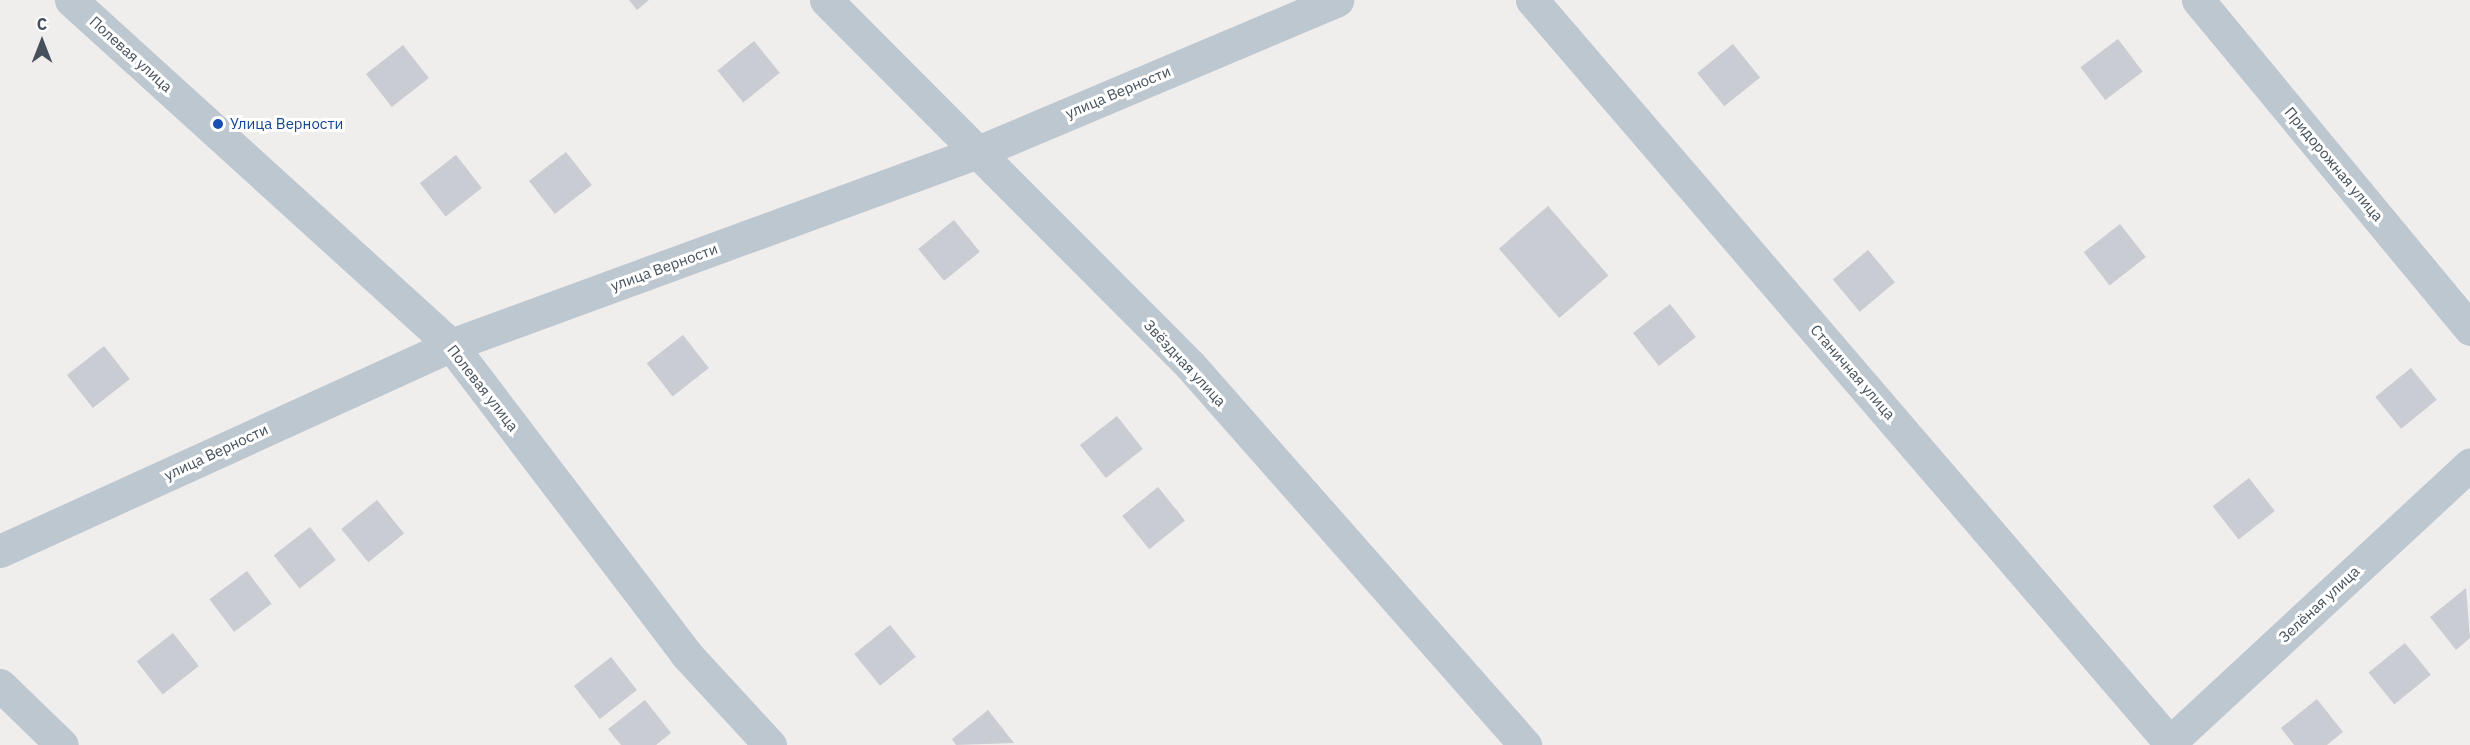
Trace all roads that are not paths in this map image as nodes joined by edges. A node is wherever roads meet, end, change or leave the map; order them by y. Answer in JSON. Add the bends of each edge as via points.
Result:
{"nodes":[{"id":1,"x":71,"y":0,"type":"edge"},
{"id":2,"x":826,"y":0,"type":"edge"},
{"id":3,"x":1336,"y":0,"type":"edge"},
{"id":4,"x":1532,"y":0,"type":"edge"},
{"id":5,"x":2198,"y":0,"type":"edge"},
{"id":6,"x":978,"y":152,"type":"junction"},
{"id":7,"x":2470,"y":329,"type":"edge"},
{"id":8,"x":451,"y":345,"type":"junction"},
{"id":9,"x":2470,"y":464,"type":"edge"},
{"id":10,"x":0,"y":551,"type":"edge"},
{"id":11,"x":0,"y":685,"type":"edge"},
{"id":12,"x":2170,"y":744,"type":"edge"},
{"id":13,"x":62,"y":745,"type":"edge"},
{"id":14,"x":770,"y":745,"type":"edge"},
{"id":15,"x":1525,"y":745,"type":"edge"}],
"edges":[{"from":1,"to":8,"type":"street","name":"Полевая улица"},
{"from":2,"to":6,"type":"street","name":"Звёздная улица"},
{"from":3,"to":6,"type":"street","name":"улица Верности"},
{"from":4,"to":12,"type":"street","name":"Станичная улица"},
{"from":5,"to":7,"type":"street","name":"Придорожная улица"},
{"from":6,"to":8,"type":"street","name":"улица Верности"},
{"from":6,"to":15,"type":"street","name":"Звёздная улица","via":[[1190,365]]},
{"from":8,"to":10,"type":"street","name":"улица Верности"},
{"from":8,"to":14,"type":"street","name":"Полевая улица","via":[[686,654]]},
{"from":9,"to":12,"type":"street","name":"Зелёная улица"},
{"from":11,"to":13,"type":"street"}]}
